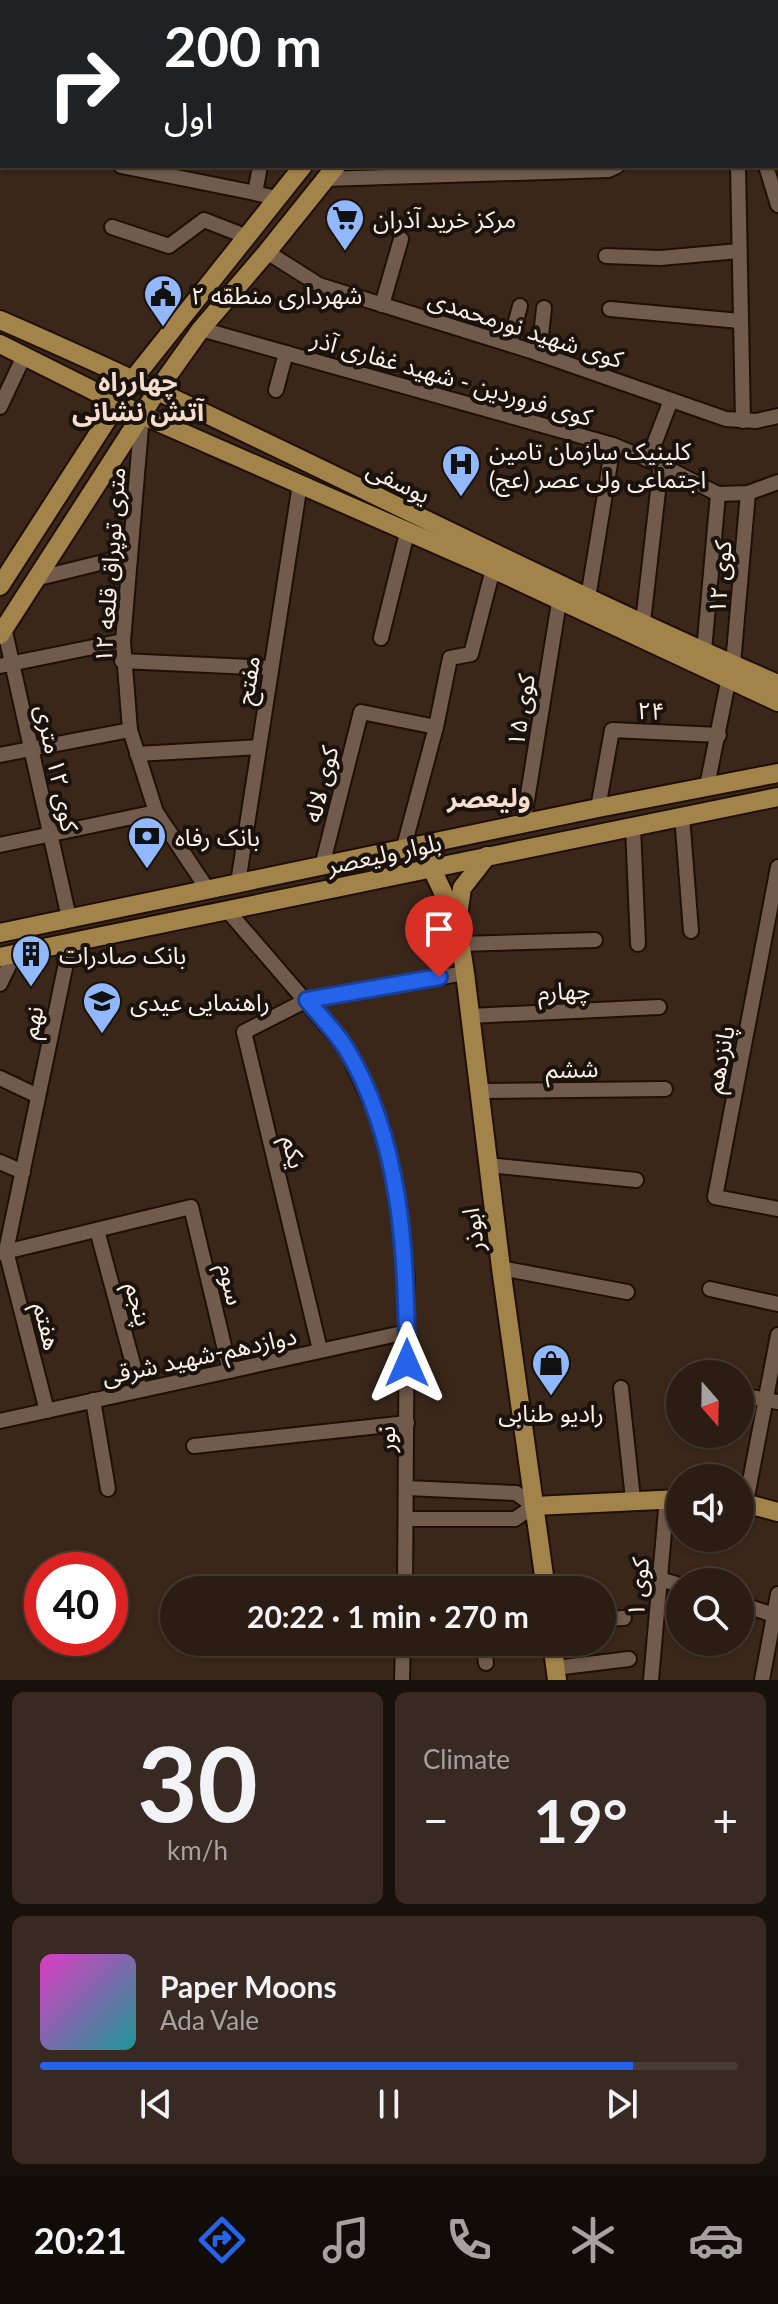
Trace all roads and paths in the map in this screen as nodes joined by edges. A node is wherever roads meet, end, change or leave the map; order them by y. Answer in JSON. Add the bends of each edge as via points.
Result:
{"nodes":[{"id":1,"x":131,"y":168,"type":"edge"},
{"id":2,"x":260,"y":168,"type":"edge"},
{"id":3,"x":301,"y":168,"type":"edge"},
{"id":4,"x":612,"y":168,"type":"edge"},
{"id":5,"x":738,"y":168,"type":"edge"},
{"id":6,"x":767,"y":168,"type":"edge"},
{"id":7,"x":331,"y":172,"type":"edge"},
{"id":8,"x":255,"y":193,"type":"junction"},
{"id":9,"x":276,"y":198,"type":"junction"},
{"id":10,"x":778,"y":205,"type":"edge"},
{"id":11,"x":297,"y":215,"type":"junction"},
{"id":12,"x":112,"y":227,"type":"dead end"},
{"id":13,"x":245,"y":236,"type":"junction"},
{"id":14,"x":401,"y":239,"type":"dead end"},
{"id":15,"x":739,"y":251,"type":"junction"},
{"id":16,"x":267,"y":252,"type":"junction"},
{"id":17,"x":606,"y":256,"type":"dead end"},
{"id":18,"x":382,"y":305,"type":"junction"},
{"id":19,"x":520,"y":306,"type":"dead end"},
{"id":20,"x":544,"y":308,"type":"dead end"},
{"id":21,"x":610,"y":309,"type":"dead end"},
{"id":22,"x":0,"y":320,"type":"edge"},
{"id":23,"x":740,"y":321,"type":"junction"},
{"id":24,"x":201,"y":329,"type":"junction"},
{"id":25,"x":0,"y":344,"type":"edge"},
{"id":26,"x":510,"y":344,"type":"junction"},
{"id":27,"x":286,"y":353,"type":"junction"},
{"id":28,"x":539,"y":354,"type":"junction"},
{"id":29,"x":24,"y":356,"type":"junction"},
{"id":30,"x":134,"y":378,"type":"junction"},
{"id":31,"x":276,"y":390,"type":"dead end"},
{"id":32,"x":157,"y":391,"type":"junction"},
{"id":33,"x":671,"y":400,"type":"junction"},
{"id":34,"x":119,"y":403,"type":"junction"},
{"id":35,"x":0,"y":407,"type":"edge"},
{"id":36,"x":142,"y":415,"type":"junction"},
{"id":37,"x":778,"y":416,"type":"edge"},
{"id":38,"x":743,"y":421,"type":"junction"},
{"id":39,"x":613,"y":445,"type":"junction"},
{"id":40,"x":654,"y":462,"type":"junction"},
{"id":41,"x":778,"y":482,"type":"edge"},
{"id":42,"x":300,"y":484,"type":"junction"},
{"id":43,"x":748,"y":493,"type":"junction"},
{"id":44,"x":718,"y":494,"type":"junction"},
{"id":45,"x":411,"y":524,"type":"junction"},
{"id":46,"x":128,"y":556,"type":"junction"},
{"id":47,"x":493,"y":569,"type":"junction"},
{"id":48,"x":35,"y":579,"type":"junction"},
{"id":49,"x":0,"y":586,"type":"edge"},
{"id":50,"x":588,"y":598,"type":"junction"},
{"id":51,"x":559,"y":602,"type":"junction"},
{"id":52,"x":643,"y":622,"type":"junction"},
{"id":53,"x":2,"y":631,"type":"edge"},
{"id":54,"x":381,"y":638,"type":"dead end"},
{"id":55,"x":123,"y":641,"type":"junction"},
{"id":56,"x":704,"y":651,"type":"junction"},
{"id":57,"x":122,"y":661,"type":"junction"},
{"id":58,"x":6,"y":664,"type":"edge"},
{"id":59,"x":271,"y":668,"type":"junction"},
{"id":60,"x":731,"y":671,"type":"junction"},
{"id":61,"x":778,"y":684,"type":"edge"},
{"id":62,"x":778,"y":702,"type":"edge"},
{"id":63,"x":436,"y":727,"type":"junction"},
{"id":64,"x":130,"y":730,"type":"junction"},
{"id":65,"x":719,"y":735,"type":"junction"},
{"id":66,"x":259,"y":747,"type":"junction"},
{"id":67,"x":31,"y":749,"type":"junction"},
{"id":68,"x":137,"y":754,"type":"junction"},
{"id":69,"x":0,"y":755,"type":"edge"},
{"id":70,"x":778,"y":773,"type":"edge"},
{"id":71,"x":707,"y":786,"type":"junction"},
{"id":72,"x":778,"y":797,"type":"edge"},
{"id":73,"x":598,"y":808,"type":"junction"},
{"id":74,"x":156,"y":812,"type":"junction"},
{"id":75,"x":682,"y":816,"type":"junction"},
{"id":76,"x":523,"y":825,"type":"junction"},
{"id":77,"x":633,"y":827,"type":"junction"},
{"id":78,"x":50,"y":834,"type":"junction"},
{"id":79,"x":0,"y":845,"type":"edge"},
{"id":80,"x":429,"y":845,"type":"junction"},
{"id":81,"x":403,"y":850,"type":"junction"},
{"id":82,"x":487,"y":856,"type":"junction"},
{"id":83,"x":322,"y":866,"type":"junction"},
{"id":84,"x":778,"y":867,"type":"edge"},
{"id":85,"x":432,"y":869,"type":"junction"},
{"id":86,"x":238,"y":883,"type":"junction"},
{"id":87,"x":208,"y":890,"type":"junction"},
{"id":88,"x":227,"y":910,"type":"junction"},
{"id":89,"x":69,"y":918,"type":"junction"},
{"id":90,"x":457,"y":922,"type":"junction"},
{"id":91,"x":691,"y":931,"type":"dead end"},
{"id":92,"x":0,"y":933,"type":"edge"},
{"id":93,"x":595,"y":940,"type":"dead end"},
{"id":94,"x":70,"y":944,"type":"junction"},
{"id":95,"x":460,"y":944,"type":"junction"},
{"id":96,"x":638,"y":944,"type":"dead end"},
{"id":97,"x":7,"y":956,"type":"edge"},
{"id":98,"x":465,"y":973,"type":"junction"},
{"id":99,"x":0,"y":984,"type":"edge"},
{"id":100,"x":307,"y":1000,"type":"junction"},
{"id":101,"x":659,"y":1007,"type":"dead end"},
{"id":102,"x":470,"y":1016,"type":"junction"},
{"id":103,"x":0,"y":1078,"type":"edge"},
{"id":104,"x":665,"y":1089,"type":"dead end"},
{"id":105,"x":479,"y":1091,"type":"junction"},
{"id":106,"x":38,"y":1096,"type":"junction"},
{"id":107,"x":0,"y":1162,"type":"edge"},
{"id":108,"x":488,"y":1165,"type":"junction"},
{"id":109,"x":23,"y":1172,"type":"junction"},
{"id":110,"x":636,"y":1180,"type":"dead end"},
{"id":111,"x":778,"y":1209,"type":"edge"},
{"id":112,"x":97,"y":1230,"type":"junction"},
{"id":113,"x":3,"y":1252,"type":"edge"},
{"id":114,"x":501,"y":1268,"type":"junction"},
{"id":115,"x":710,"y":1289,"type":"dead end"},
{"id":116,"x":627,"y":1292,"type":"dead end"},
{"id":117,"x":778,"y":1304,"type":"edge"},
{"id":118,"x":407,"y":1332,"type":"junction"},
{"id":119,"x":778,"y":1335,"type":"edge"},
{"id":120,"x":320,"y":1350,"type":"junction"},
{"id":121,"x":230,"y":1371,"type":"junction"},
{"id":122,"x":621,"y":1388,"type":"dead end"},
{"id":123,"x":140,"y":1390,"type":"junction"},
{"id":124,"x":93,"y":1400,"type":"junction"},
{"id":125,"x":772,"y":1401,"type":"edge"},
{"id":126,"x":47,"y":1411,"type":"junction"},
{"id":127,"x":0,"y":1421,"type":"edge"},
{"id":128,"x":407,"y":1423,"type":"junction"},
{"id":129,"x":194,"y":1446,"type":"dead end"},
{"id":130,"x":754,"y":1464,"type":"edge"},
{"id":131,"x":407,"y":1488,"type":"junction"},
{"id":132,"x":108,"y":1489,"type":"dead end"},
{"id":133,"x":666,"y":1498,"type":"edge"},
{"id":134,"x":633,"y":1499,"type":"junction"},
{"id":135,"x":754,"y":1505,"type":"edge"},
{"id":136,"x":534,"y":1506,"type":"junction"},
{"id":137,"x":778,"y":1512,"type":"edge"},
{"id":138,"x":406,"y":1519,"type":"junction"},
{"id":139,"x":666,"y":1538,"type":"edge"},
{"id":140,"x":405,"y":1576,"type":"edge"},
{"id":141,"x":544,"y":1576,"type":"edge"},
{"id":142,"x":659,"y":1579,"type":"junction"},
{"id":143,"x":666,"y":1581,"type":"edge"},
{"id":144,"x":778,"y":1594,"type":"edge"},
{"id":145,"x":754,"y":1609,"type":"edge"},
{"id":146,"x":774,"y":1615,"type":"junction"},
{"id":147,"x":616,"y":1618,"type":"edge"},
{"id":148,"x":624,"y":1618,"type":"dead end"},
{"id":149,"x":773,"y":1653,"type":"edge"},
{"id":150,"x":403,"y":1656,"type":"edge"},
{"id":151,"x":485,"y":1656,"type":"edge"},
{"id":152,"x":629,"y":1659,"type":"dead end"},
{"id":153,"x":486,"y":1663,"type":"dead end"},
{"id":154,"x":556,"y":1674,"type":"edge"},
{"id":155,"x":402,"y":1680,"type":"edge"},
{"id":156,"x":651,"y":1680,"type":"edge"},
{"id":157,"x":762,"y":1680,"type":"edge"}],
"edges":[{"from":1,"to":8,"type":"street"},
{"from":2,"to":8,"type":"street"},
{"from":3,"to":9,"type":"main road"},
{"from":4,"to":7,"type":"street"},
{"from":5,"to":15,"type":"street"},
{"from":6,"to":10,"type":"street"},
{"from":7,"to":11,"type":"main road"},
{"from":8,"to":9,"type":"street"},
{"from":9,"to":11,"type":"main road"},
{"from":9,"to":13,"type":"main road"},
{"from":11,"to":16,"type":"main road"},
{"from":12,"to":13,"type":"street","via":[[169,246],[204,220]]},
{"from":13,"to":16,"type":"main road"},
{"from":13,"to":30,"type":"main road"},
{"from":14,"to":18,"type":"street"},
{"from":15,"to":17,"type":"street","via":[[660,258]]},
{"from":15,"to":23,"type":"street"},
{"from":16,"to":18,"type":"street","name":"کوی شهید نورمحمدی","via":[[319,285]]},
{"from":16,"to":24,"type":"main road"},
{"from":18,"to":26,"type":"street","name":"کوی شهید نورمحمدی"},
{"from":19,"to":26,"type":"street"},
{"from":20,"to":28,"type":"street"},
{"from":21,"to":23,"type":"street"},
{"from":22,"to":30,"type":"main road","name":"یوسفی"},
{"from":23,"to":38,"type":"street"},
{"from":24,"to":27,"type":"street","name":"کوی فروردین - شهید غفاری آذر"},
{"from":24,"to":32,"type":"main road"},
{"from":25,"to":29,"type":"main road","name":"یوسفی"},
{"from":26,"to":28,"type":"street","name":"کوی شهید نورمحمدی"},
{"from":27,"to":31,"type":"street"},
{"from":27,"to":39,"type":"street","name":"کوی فروردین - شهید غفاری آذر"},
{"from":28,"to":33,"type":"street","name":"کوی شهید نورمحمدی"},
{"from":29,"to":34,"type":"main road","name":"یوسفی"},
{"from":29,"to":35,"type":"street"},
{"from":30,"to":32,"type":"main road","name":"یوسفی"},
{"from":30,"to":34,"type":"main road"},
{"from":32,"to":36,"type":"main road"},
{"from":32,"to":45,"type":"main road","name":"یوسفی"},
{"from":33,"to":38,"type":"street","name":"کوی شهید نورمحمدی"},
{"from":33,"to":40,"type":"street"},
{"from":34,"to":36,"type":"main road","name":"یوسفی"},
{"from":34,"to":49,"type":"main road"},
{"from":36,"to":42,"type":"main road","name":"یوسفی"},
{"from":36,"to":46,"type":"street","name":"۱۲ متری توپراق قلعه"},
{"from":36,"to":48,"type":"main road"},
{"from":37,"to":38,"type":"street","name":"کوی شهید نورمحمدی"},
{"from":39,"to":40,"type":"street","name":"کوی فروردین - شهید غفاری آذر"},
{"from":39,"to":50,"type":"street"},
{"from":40,"to":44,"type":"street","name":"کوی فروردین - شهید غفاری آذر"},
{"from":40,"to":52,"type":"street"},
{"from":41,"to":43,"type":"street","name":"کوی فروردین - شهید غفاری آذر"},
{"from":42,"to":45,"type":"main road","name":"یوسفی"},
{"from":42,"to":59,"type":"street","name":"مفتح"},
{"from":43,"to":44,"type":"street","name":"کوی فروردین - شهید غفاری آذر"},
{"from":43,"to":60,"type":"street","name":"کوی ۱۲"},
{"from":44,"to":56,"type":"street"},
{"from":45,"to":47,"type":"main road","name":"یوسفی"},
{"from":45,"to":50,"type":"main road","name":"یوسفی"},
{"from":45,"to":54,"type":"street"},
{"from":46,"to":48,"type":"street"},
{"from":46,"to":55,"type":"street","name":"۱۲ متری توپراق قلعه"},
{"from":47,"to":51,"type":"main road","name":"یوسفی"},
{"from":47,"to":63,"type":"street","via":[[471,654],[450,658]]},
{"from":48,"to":53,"type":"main road"},
{"from":50,"to":52,"type":"main road","name":"یوسفی"},
{"from":51,"to":60,"type":"main road","name":"یوسفی"},
{"from":51,"to":76,"type":"street","name":"کوی ۱۵"},
{"from":52,"to":56,"type":"main road","name":"یوسفی"},
{"from":53,"to":58,"type":"street","name":"کوی ۱۲ متری"},
{"from":55,"to":57,"type":"street","name":"۱۲ متری توپراق قلعه"},
{"from":55,"to":58,"type":"street"},
{"from":56,"to":60,"type":"main road","name":"یوسفی"},
{"from":57,"to":59,"type":"street"},
{"from":57,"to":64,"type":"street","name":"۱۲ متری توپراق قلعه"},
{"from":58,"to":67,"type":"street","name":"کوی ۱۲ متری"},
{"from":59,"to":66,"type":"street","name":"مفتح"},
{"from":60,"to":61,"type":"main road","name":"یوسفی"},
{"from":60,"to":62,"type":"main road","name":"یوسفی"},
{"from":60,"to":65,"type":"street","name":"کوی ۱۲"},
{"from":63,"to":81,"type":"street"},
{"from":63,"to":83,"type":"street","name":"کوی لاله","via":[[361,712]]},
{"from":64,"to":67,"type":"street"},
{"from":64,"to":68,"type":"street","name":"۱۲ متری توپراق قلعه"},
{"from":65,"to":71,"type":"street","name":"کوی ۱۲"},
{"from":65,"to":73,"type":"street","name":"۲۴","via":[[612,730]]},
{"from":66,"to":68,"type":"street"},
{"from":66,"to":86,"type":"street","name":"مفتح"},
{"from":67,"to":69,"type":"street"},
{"from":67,"to":78,"type":"street","name":"کوی ۱۲ متری"},
{"from":68,"to":74,"type":"street","name":"۱۲ متری توپراق قلعه"},
{"from":70,"to":71,"type":"main road","name":"بلوار ولیعصر"},
{"from":71,"to":73,"type":"main road","name":"بلوار ولیعصر"},
{"from":72,"to":75,"type":"main road","name":"بلوار ولیعصر"},
{"from":73,"to":76,"type":"main road","name":"بلوار ولیعصر"},
{"from":74,"to":78,"type":"street"},
{"from":74,"to":87,"type":"street","name":"۱۲ متری توپراق قلعه"},
{"from":75,"to":77,"type":"main road","name":"بلوار ولیعصر"},
{"from":75,"to":91,"type":"street"},
{"from":76,"to":80,"type":"main road","name":"بلوار ولیعصر"},
{"from":77,"to":82,"type":"main road","name":"بلوار ولیعصر"},
{"from":77,"to":96,"type":"street"},
{"from":78,"to":79,"type":"street"},
{"from":78,"to":89,"type":"street","name":"کوی ۱۲ متری"},
{"from":80,"to":81,"type":"main road","name":"بلوار ولیعصر"},
{"from":80,"to":85,"type":"main road","name":"ابوذر"},
{"from":81,"to":83,"type":"main road","name":"بلوار ولیعصر"},
{"from":82,"to":85,"type":"main road","name":"بلوار ولیعصر"},
{"from":82,"to":90,"type":"main road","via":[[462,888]]},
{"from":83,"to":86,"type":"main road","name":"بلوار ولیعصر"},
{"from":84,"to":111,"type":"street","name":"پانزدهم","via":[[715,1197]]},
{"from":85,"to":88,"type":"main road","name":"بلوار ولیعصر"},
{"from":85,"to":90,"type":"main road","name":"ابوذر"},
{"from":86,"to":87,"type":"main road","name":"بلوار ولیعصر"},
{"from":87,"to":88,"type":"main road"},
{"from":87,"to":89,"type":"main road","name":"بلوار ولیعصر"},
{"from":88,"to":94,"type":"main road","name":"بلوار ولیعصر"},
{"from":88,"to":100,"type":"street","name":"نور"},
{"from":89,"to":92,"type":"main road","name":"بلوار ولیعصر"},
{"from":90,"to":95,"type":"main road","name":"ابوذر"},
{"from":93,"to":95,"type":"street"},
{"from":94,"to":97,"type":"main road","name":"بلوار ولیعصر"},
{"from":94,"to":106,"type":"street","name":"نهم"},
{"from":95,"to":98,"type":"main road","name":"ابوذر"},
{"from":97,"to":99,"type":"street"},
{"from":98,"to":100,"type":"street"},
{"from":98,"to":102,"type":"main road","name":"ابوذر"},
{"from":100,"to":118,"type":"street","name":"نور","via":[[345,1047],[382,1126],[407,1280]]},
{"from":100,"to":120,"type":"street","name":"یکم","via":[[244,1032]]},
{"from":101,"to":102,"type":"street","name":"چهارم"},
{"from":102,"to":105,"type":"main road","name":"ابوذر"},
{"from":103,"to":106,"type":"street"},
{"from":104,"to":105,"type":"street","name":"ششم"},
{"from":105,"to":108,"type":"main road","name":"ابوذر"},
{"from":106,"to":109,"type":"street","name":"نهم"},
{"from":107,"to":109,"type":"street"},
{"from":108,"to":110,"type":"street"},
{"from":108,"to":114,"type":"main road","name":"ابوذر"},
{"from":109,"to":113,"type":"street","name":"نهم"},
{"from":112,"to":113,"type":"street"},
{"from":112,"to":121,"type":"street","name":"سوم","via":[[191,1207]]},
{"from":112,"to":123,"type":"street","name":"پنجم"},
{"from":113,"to":126,"type":"street","name":"هفتم"},
{"from":114,"to":116,"type":"street"},
{"from":114,"to":136,"type":"main road","name":"ابوذر"},
{"from":115,"to":117,"type":"street"},
{"from":118,"to":120,"type":"street","name":"دوازدهم-شهید شرقی"},
{"from":118,"to":128,"type":"street","name":"نور"},
{"from":119,"to":125,"type":"street"},
{"from":120,"to":121,"type":"street","name":"دوازدهم-شهید شرقی"},
{"from":121,"to":123,"type":"street","name":"دوازدهم-شهید شرقی"},
{"from":122,"to":134,"type":"street"},
{"from":123,"to":124,"type":"street","name":"دوازدهم-شهید شرقی"},
{"from":124,"to":126,"type":"street","name":"دوازدهم-شهید شرقی"},
{"from":124,"to":132,"type":"street"},
{"from":125,"to":130,"type":"street"},
{"from":126,"to":127,"type":"street","name":"دوازدهم-شهید شرقی"},
{"from":128,"to":129,"type":"street"},
{"from":128,"to":131,"type":"street","name":"نور"},
{"from":131,"to":136,"type":"street","via":[[516,1493]]},
{"from":131,"to":138,"type":"street","name":"نور"},
{"from":133,"to":134,"type":"main road"},
{"from":134,"to":136,"type":"main road"},
{"from":135,"to":137,"type":"main road"},
{"from":136,"to":138,"type":"street","via":[[515,1519]]},
{"from":136,"to":141,"type":"main road","name":"ابوذر"},
{"from":138,"to":140,"type":"street","name":"نور"},
{"from":139,"to":142,"type":"street","name":"کوی ۱"},
{"from":142,"to":143,"type":"street"},
{"from":142,"to":156,"type":"street","name":"کوی ۱"},
{"from":144,"to":146,"type":"street"},
{"from":145,"to":146,"type":"street"},
{"from":146,"to":149,"type":"street"},
{"from":147,"to":148,"type":"street"},
{"from":149,"to":157,"type":"street"},
{"from":150,"to":155,"type":"street"},
{"from":151,"to":153,"type":"street"},
{"from":152,"to":154,"type":"street"}]}
